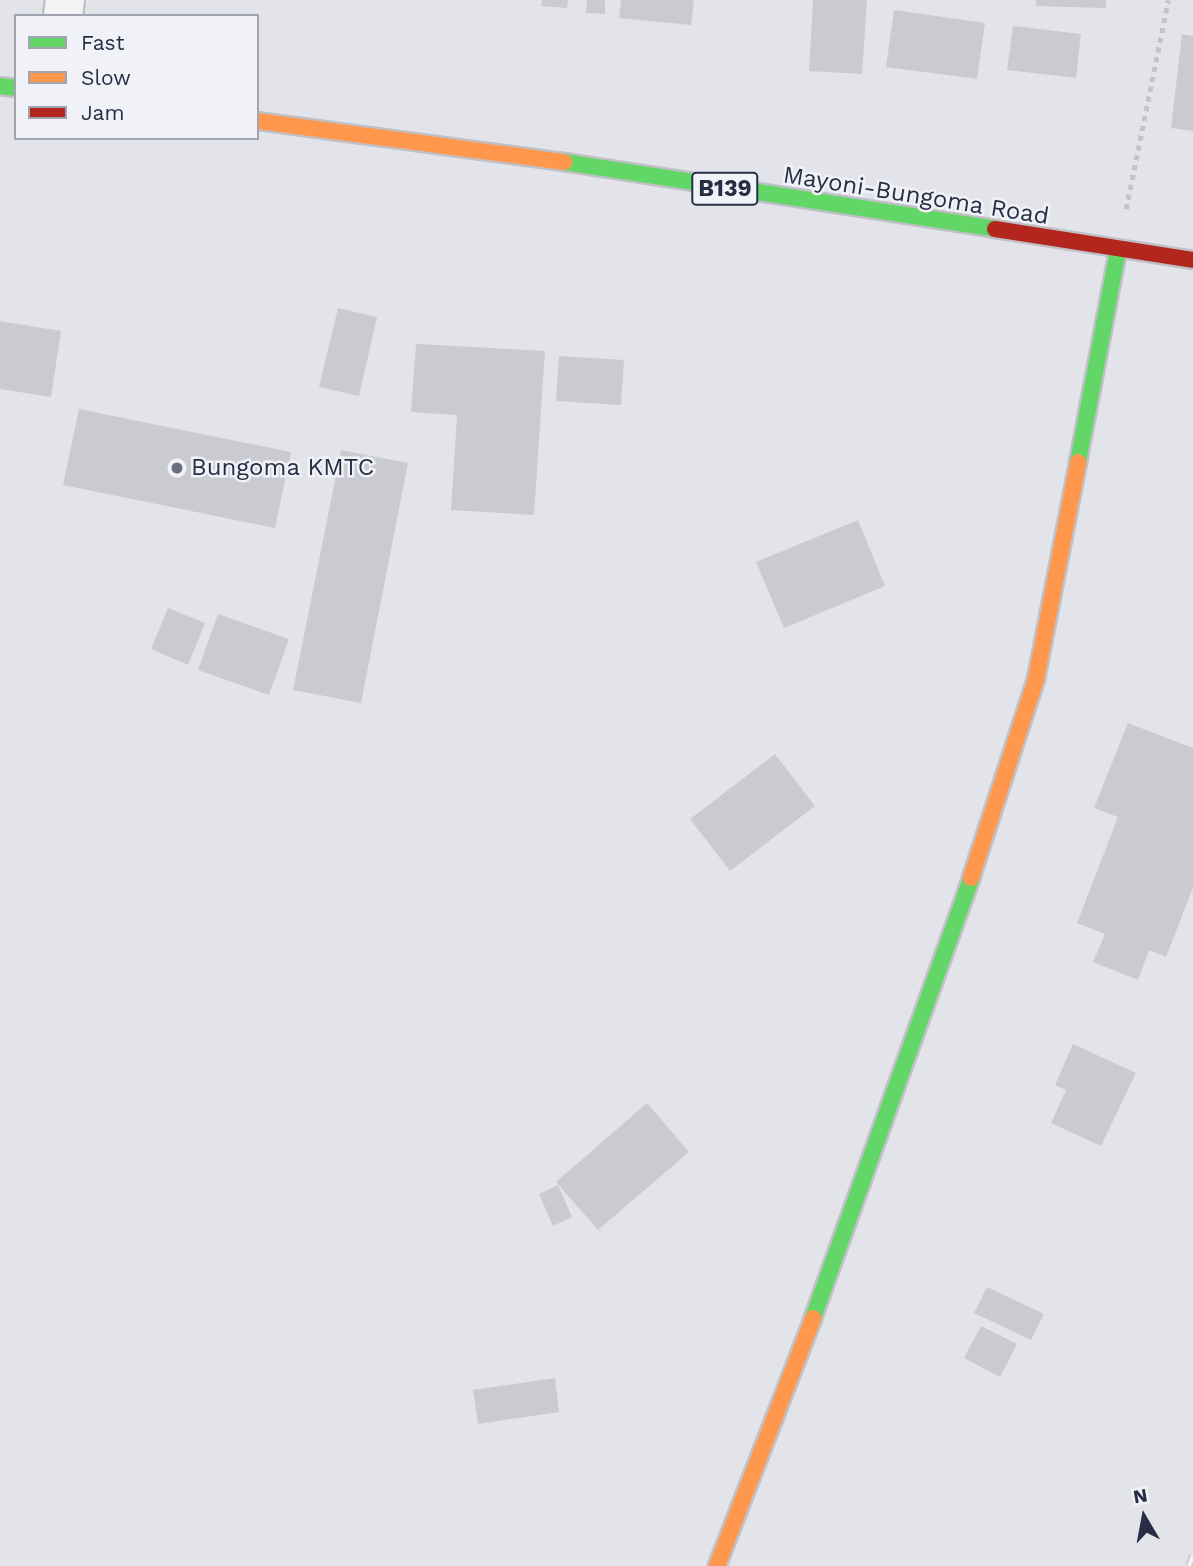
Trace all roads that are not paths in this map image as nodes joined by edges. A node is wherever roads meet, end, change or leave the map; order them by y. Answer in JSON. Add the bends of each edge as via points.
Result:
{"nodes":[{"id":1,"x":259,"y":121,"type":"edge"},
{"id":2,"x":1118,"y":251,"type":"junction"},
{"id":3,"x":1193,"y":260,"type":"edge"},
{"id":4,"x":717,"y":1566,"type":"edge"}],
"edges":[{"from":1,"to":2,"type":"street","name":"Mayoni-Bungoma Road","number":"B139","via":[[554,161]]},
{"from":2,"to":3,"type":"street","name":"Mayoni-Bungoma Road","number":"B139"},
{"from":2,"to":4,"type":"street","via":[[1036,679],[1002,790],[829,1276]]}]}
